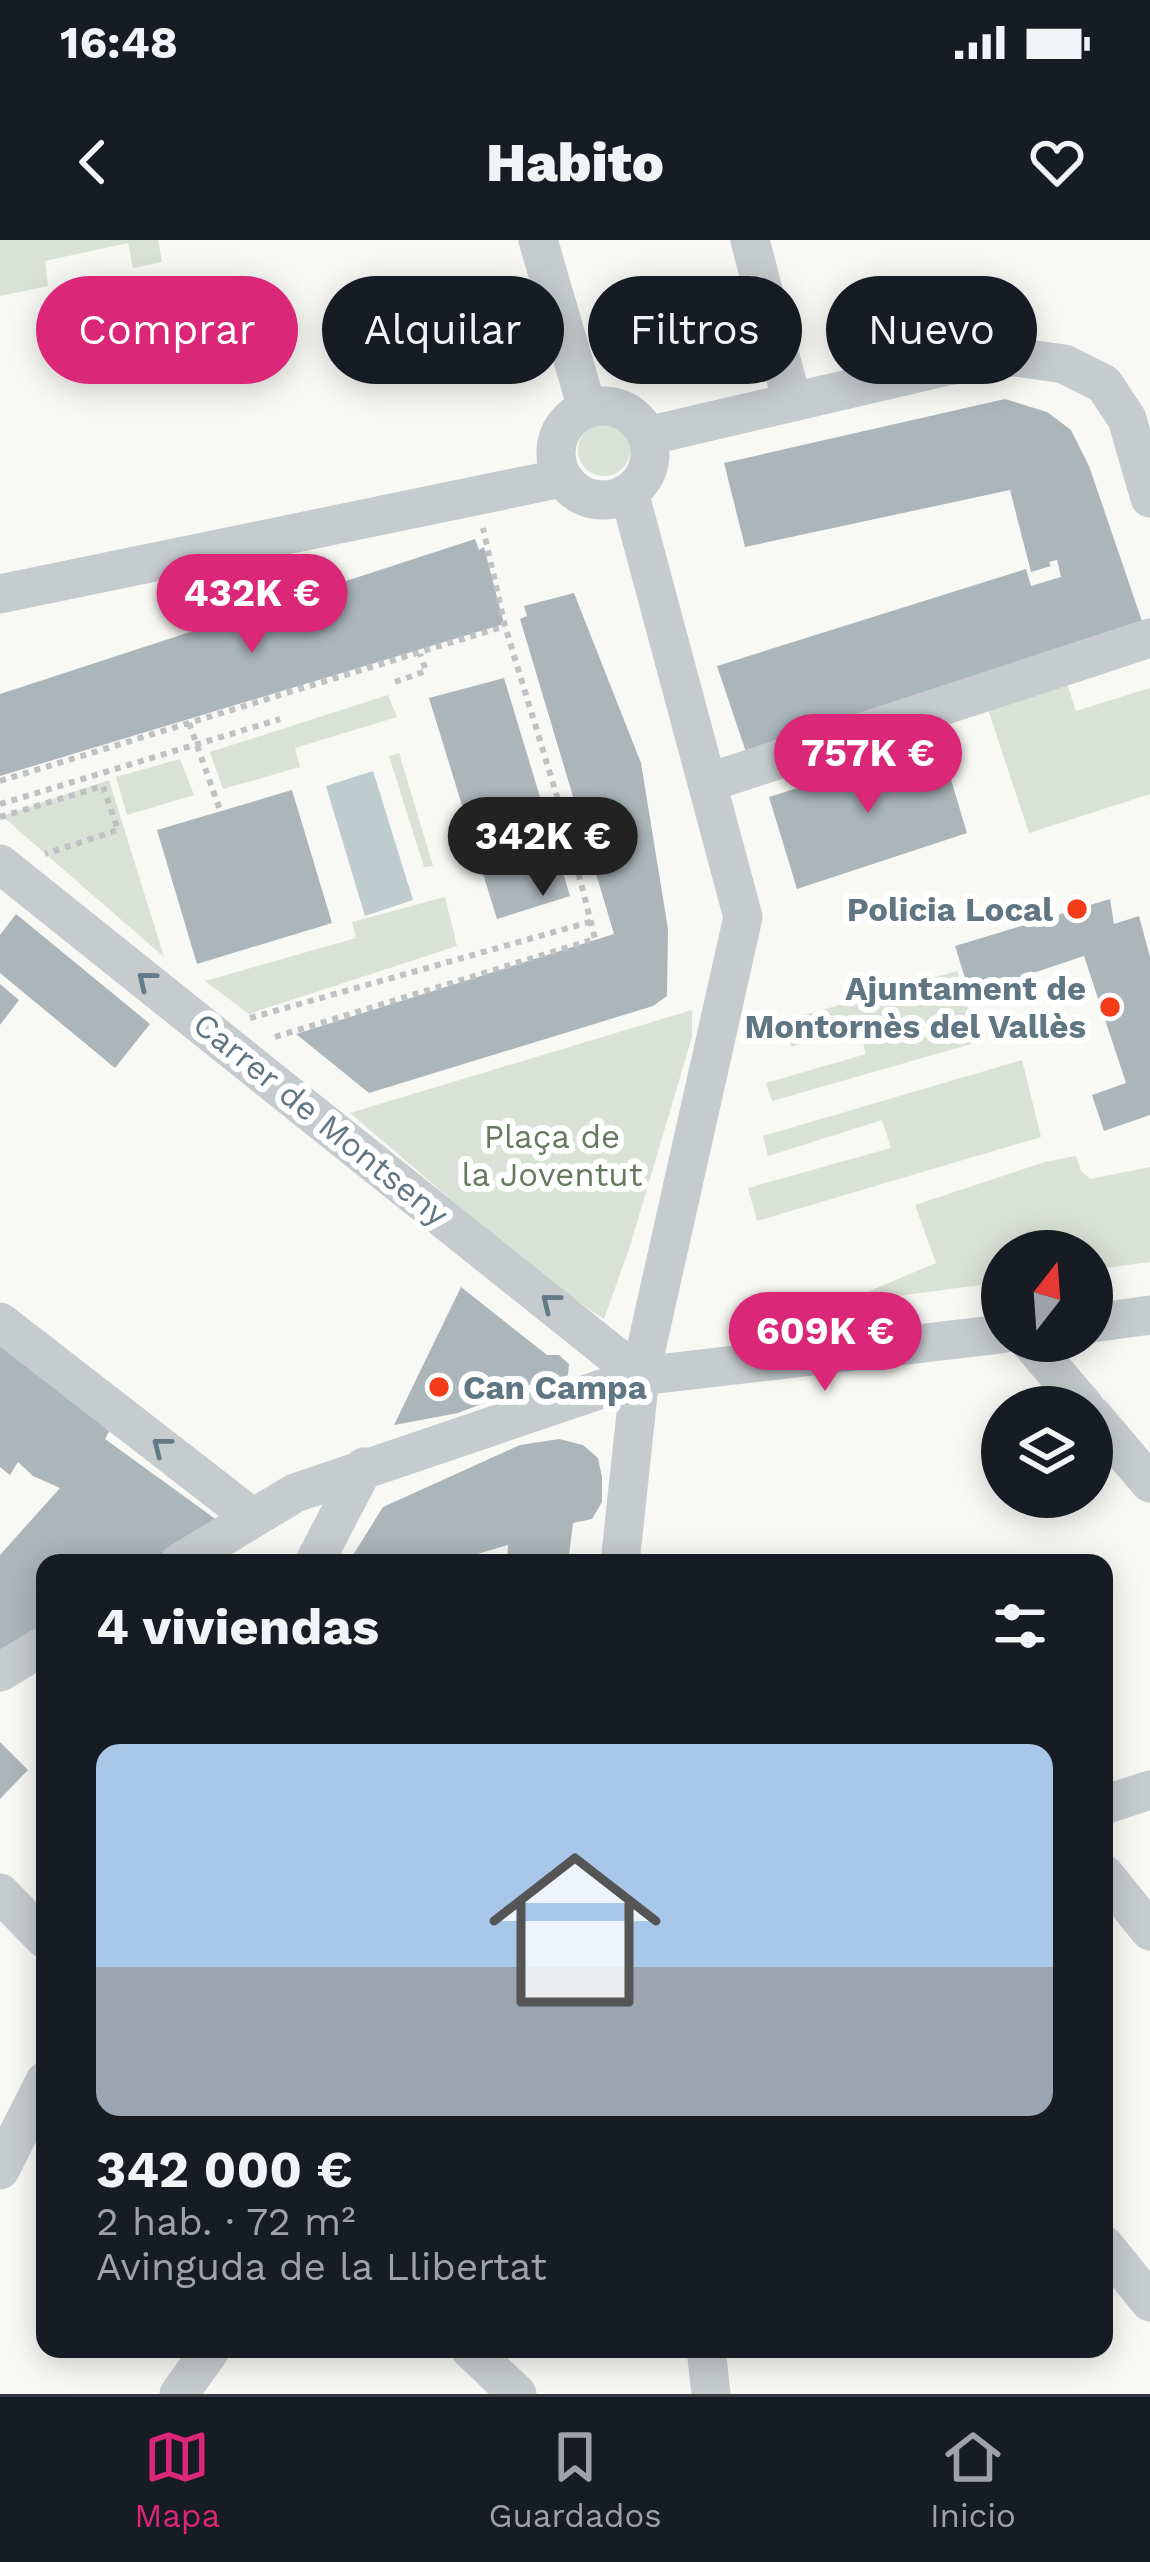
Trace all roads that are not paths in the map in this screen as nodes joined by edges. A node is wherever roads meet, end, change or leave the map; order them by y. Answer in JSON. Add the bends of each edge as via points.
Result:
{"nodes":[{"id":1,"x":538,"y":240,"type":"edge"},
{"id":2,"x":750,"y":240,"type":"edge"},
{"id":3,"x":792,"y":402,"type":"junction"},
{"id":4,"x":587,"y":408,"type":"junction"},
{"id":5,"x":647,"y":436,"type":"junction"},
{"id":6,"x":562,"y":478,"type":"junction"},
{"id":7,"x":628,"y":492,"type":"junction"},
{"id":8,"x":1150,"y":498,"type":"edge"},
{"id":9,"x":0,"y":594,"type":"edge"},
{"id":10,"x":1150,"y":638,"type":"edge"},
{"id":11,"x":706,"y":783,"type":"junction"},
{"id":12,"x":2,"y":866,"type":"edge"},
{"id":13,"x":1150,"y":1315,"type":"edge"},
{"id":14,"x":1113,"y":1320,"type":"edge"},
{"id":15,"x":0,"y":1322,"type":"edge"},
{"id":16,"x":981,"y":1336,"type":"edge"},
{"id":17,"x":1047,"y":1362,"type":"edge"},
{"id":18,"x":640,"y":1376,"type":"junction"},
{"id":19,"x":1067,"y":1386,"type":"edge"},
{"id":20,"x":1113,"y":1440,"type":"edge"},
{"id":21,"x":364,"y":1468,"type":"junction"},
{"id":22,"x":1150,"y":1483,"type":"edge"},
{"id":23,"x":254,"y":1518,"type":"junction"},
{"id":24,"x":194,"y":1554,"type":"edge"},
{"id":25,"x":319,"y":1554,"type":"edge"},
{"id":26,"x":621,"y":1554,"type":"edge"},
{"id":27,"x":36,"y":1650,"type":"edge"},
{"id":28,"x":0,"y":1672,"type":"edge"},
{"id":29,"x":1150,"y":1790,"type":"edge"},
{"id":30,"x":1113,"y":1801,"type":"edge"},
{"id":31,"x":1113,"y":1885,"type":"edge"},
{"id":32,"x":0,"y":1894,"type":"edge"},
{"id":33,"x":36,"y":1930,"type":"edge"},
{"id":34,"x":1150,"y":1931,"type":"edge"},
{"id":35,"x":36,"y":2099,"type":"edge"},
{"id":36,"x":0,"y":2170,"type":"edge"},
{"id":37,"x":1113,"y":2256,"type":"edge"},
{"id":38,"x":1150,"y":2302,"type":"edge"},
{"id":39,"x":205,"y":2358,"type":"edge"},
{"id":40,"x":479,"y":2358,"type":"edge"},
{"id":41,"x":707,"y":2358,"type":"edge"},
{"id":42,"x":179,"y":2394,"type":"edge"},
{"id":43,"x":517,"y":2394,"type":"edge"},
{"id":44,"x":712,"y":2394,"type":"edge"}],
"edges":[{"from":1,"to":4,"type":"street"},
{"from":2,"to":3,"type":"street"},
{"from":3,"to":5,"type":"street"},
{"from":3,"to":8,"type":"street","via":[[947,366],[1015,357],[1064,364],[1104,384],[1127,419]]},
{"from":4,"to":5,"type":"street","via":[[616,407]]},
{"from":4,"to":6,"type":"street","via":[[558,436]]},
{"from":5,"to":7,"type":"street","via":[[648,467]]},
{"from":6,"to":7,"type":"street","via":[[592,499]]},
{"from":6,"to":9,"type":"street"},
{"from":7,"to":11,"type":"street"},
{"from":10,"to":11,"type":"street"},
{"from":11,"to":18,"type":"street","via":[[743,917]]},
{"from":18,"to":12,"type":"street","name":"Carrer de Montseny","one_way":true},
{"from":13,"to":14,"type":"street"},
{"from":23,"to":15,"type":"street","one_way":true},
{"from":16,"to":18,"type":"street"},
{"from":17,"to":19,"type":"street"},
{"from":18,"to":21,"type":"street"},
{"from":18,"to":26,"type":"street"},
{"from":20,"to":22,"type":"street"},
{"from":21,"to":23,"type":"street"},
{"from":21,"to":25,"type":"street"},
{"from":23,"to":24,"type":"street"},
{"from":27,"to":28,"type":"street"},
{"from":29,"to":30,"type":"street"},
{"from":31,"to":34,"type":"street"},
{"from":32,"to":33,"type":"street"},
{"from":35,"to":36,"type":"street"},
{"from":37,"to":38,"type":"street"},
{"from":39,"to":42,"type":"street"},
{"from":40,"to":43,"type":"street"},
{"from":41,"to":44,"type":"street"}]}
